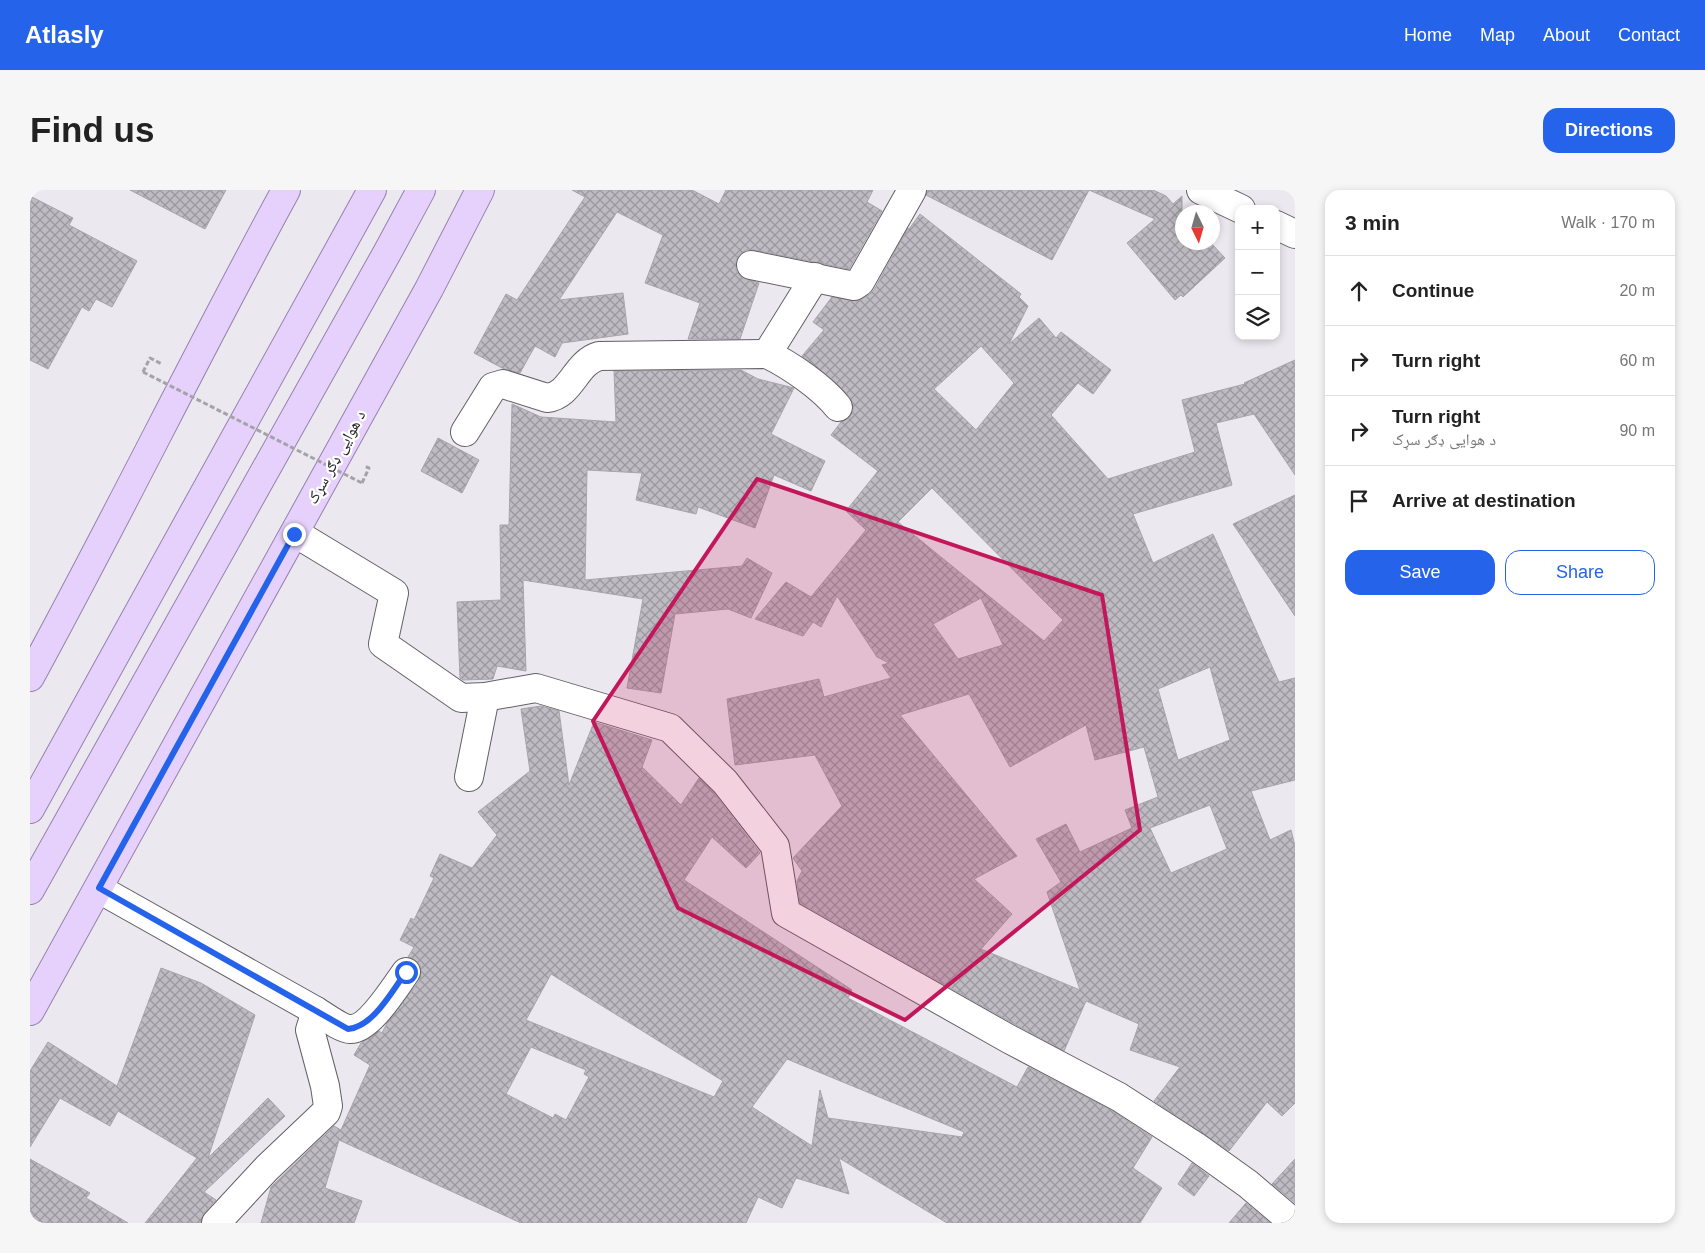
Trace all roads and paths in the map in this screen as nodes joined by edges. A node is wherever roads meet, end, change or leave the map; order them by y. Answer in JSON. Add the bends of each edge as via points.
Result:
{"nodes":[{"id":1,"x":286,"y":190,"type":"edge"},
{"id":2,"x":372,"y":190,"type":"edge"},
{"id":3,"x":420,"y":190,"type":"edge"},
{"id":4,"x":480,"y":190,"type":"edge"},
{"id":5,"x":912,"y":190,"type":"edge"},
{"id":6,"x":1201,"y":190,"type":"edge"},
{"id":7,"x":1235,"y":206,"type":"edge"},
{"id":8,"x":1280,"y":227,"type":"edge"},
{"id":9,"x":1295,"y":234,"type":"edge"},
{"id":10,"x":751,"y":265,"type":"dead end"},
{"id":11,"x":815,"y":278,"type":"junction"},
{"id":12,"x":767,"y":354,"type":"junction"},
{"id":13,"x":143,"y":372,"type":"dead end"},
{"id":14,"x":838,"y":407,"type":"dead end"},
{"id":15,"x":465,"y":432,"type":"dead end"},
{"id":16,"x":362,"y":483,"type":"dead end"},
{"id":17,"x":294,"y":534,"type":"junction"},
{"id":18,"x":30,"y":677,"type":"edge"},
{"id":19,"x":485,"y":697,"type":"junction"},
{"id":20,"x":468,"y":777,"type":"dead end"},
{"id":21,"x":30,"y":809,"type":"edge"},
{"id":22,"x":99,"y":888,"type":"junction"},
{"id":23,"x":30,"y":890,"type":"edge"},
{"id":24,"x":406,"y":972,"type":"dead end"},
{"id":25,"x":30,"y":1011,"type":"edge"},
{"id":26,"x":316,"y":1011,"type":"junction"},
{"id":27,"x":216,"y":1223,"type":"edge"},
{"id":28,"x":1294,"y":1223,"type":"edge"}],
"edges":[{"from":1,"to":18,"type":"main road"},
{"from":2,"to":21,"type":"main road"},
{"from":3,"to":23,"type":"main road"},
{"from":4,"to":17,"type":"main road","name":"د هوایی ډګر سړک"},
{"from":5,"to":11,"type":"street","via":[[860,282],[854,286]]},
{"from":6,"to":7,"type":"street"},
{"from":8,"to":9,"type":"street"},
{"from":10,"to":11,"type":"street"},
{"from":11,"to":12,"type":"street"},
{"from":12,"to":14,"type":"street","via":[[829,396]]},
{"from":12,"to":15,"type":"street","via":[[599,356],[586,363],[561,394],[553,397],[547,398],[504,384],[493,387]]},
{"from":13,"to":16,"type":"path","bridge":true},
{"from":17,"to":19,"type":"street","via":[[394,593],[383,644],[461,698]]},
{"from":17,"to":22,"type":"main road","name":"د هوایی ډګر سړک"},
{"from":19,"to":20,"type":"street"},
{"from":19,"to":28,"type":"street","via":[[536,688],[670,728],[725,782],[775,846],[786,913],[1119,1097],[1248,1184]]},
{"from":22,"to":25,"type":"main road","name":"د هوایی ډګر سړک"},
{"from":22,"to":26,"type":"street"},
{"from":24,"to":26,"type":"street","via":[[370,1020],[358,1028],[348,1029]]},
{"from":26,"to":27,"type":"street","via":[[310,1030],[325,1086],[326,1112]]}]}
